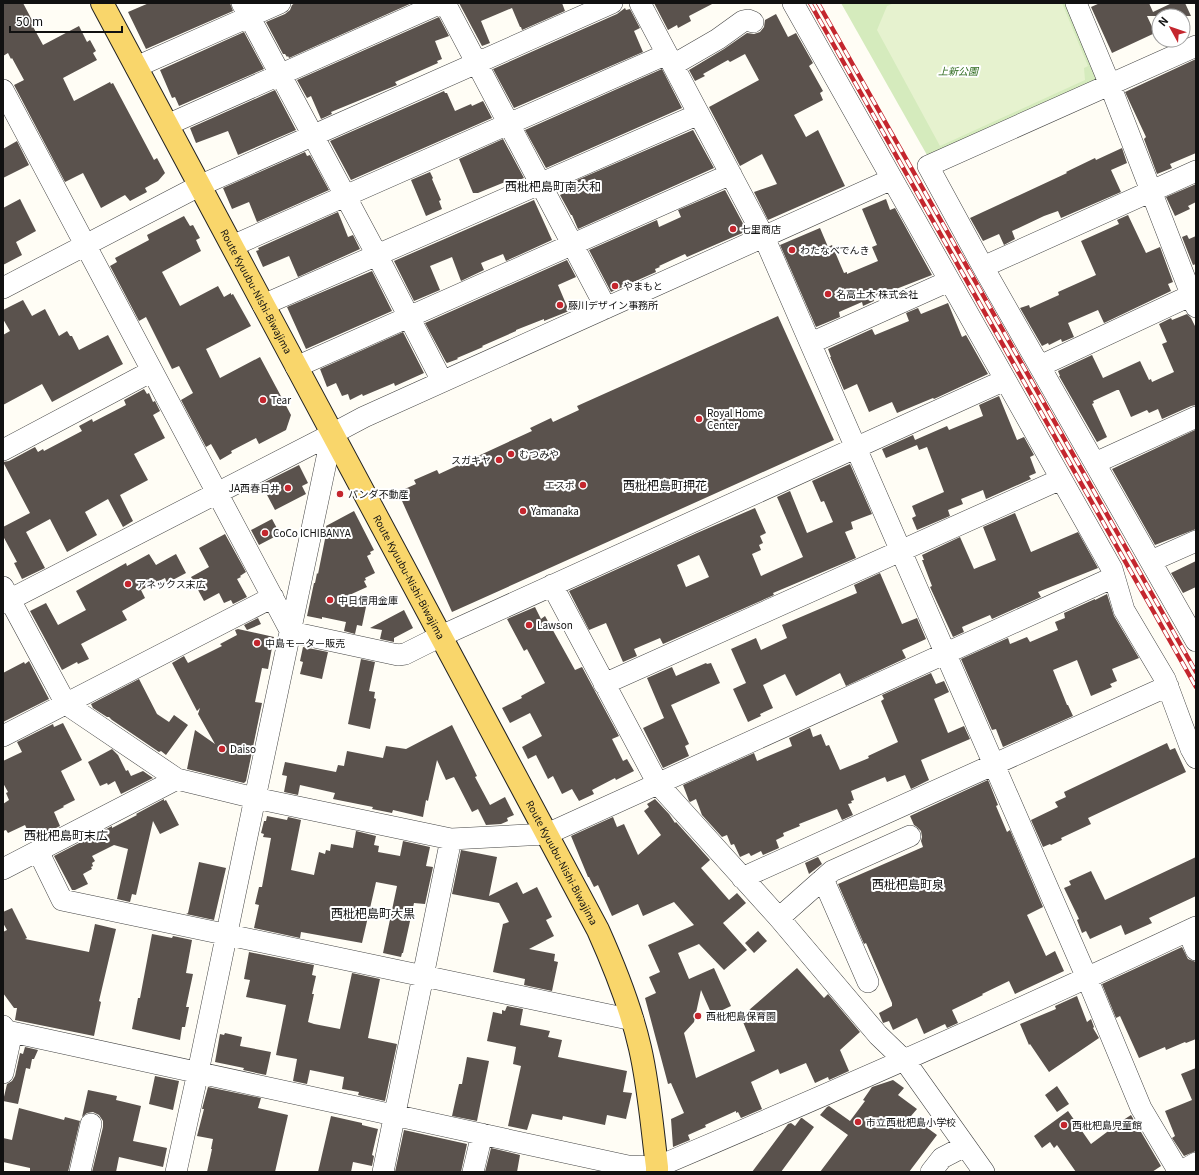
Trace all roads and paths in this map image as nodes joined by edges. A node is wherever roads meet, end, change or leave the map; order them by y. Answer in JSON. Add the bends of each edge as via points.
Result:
{"nodes":[{"id":1,"x":280,"y":3,"type":"edge"},
{"id":2,"x":441,"y":3,"type":"edge"},
{"id":3,"x":445,"y":3,"type":"edge"},
{"id":4,"x":612,"y":3,"type":"edge"},
{"id":5,"x":640,"y":3,"type":"edge"},
{"id":6,"x":793,"y":3,"type":"edge"},
{"id":7,"x":1076,"y":3,"type":"edge"},
{"id":8,"x":109,"y":5,"type":"edge"},
{"id":9,"x":246,"y":10,"type":"edge"},
{"id":10,"x":753,"y":22,"type":"dead end"},
{"id":11,"x":1196,"y":46,"type":"edge"},
{"id":12,"x":670,"y":60,"type":"junction"},
{"id":13,"x":477,"y":63,"type":"junction"},
{"id":14,"x":136,"y":67,"type":"junction"},
{"id":15,"x":281,"y":74,"type":"junction"},
{"id":16,"x":1110,"y":85,"type":"junction"},
{"id":17,"x":3,"y":90,"type":"edge"},
{"id":18,"x":699,"y":114,"type":"junction"},
{"id":19,"x":11,"y":124,"type":"edge"},
{"id":20,"x":509,"y":124,"type":"junction"},
{"id":21,"x":167,"y":125,"type":"junction"},
{"id":22,"x":313,"y":135,"type":"junction"},
{"id":23,"x":1196,"y":171,"type":"edge"},
{"id":24,"x":731,"y":174,"type":"junction"},
{"id":25,"x":892,"y":179,"type":"junction"},
{"id":26,"x":540,"y":183,"type":"junction"},
{"id":27,"x":199,"y":186,"type":"junction"},
{"id":28,"x":1152,"y":191,"type":"junction"},
{"id":29,"x":345,"y":196,"type":"junction"},
{"id":30,"x":764,"y":237,"type":"junction"},
{"id":31,"x":572,"y":244,"type":"junction"},
{"id":32,"x":85,"y":245,"type":"junction"},
{"id":33,"x":232,"y":246,"type":"junction"},
{"id":34,"x":377,"y":255,"type":"junction"},
{"id":35,"x":983,"y":267,"type":"junction"},
{"id":36,"x":949,"y":281,"type":"junction"},
{"id":37,"x":3,"y":288,"type":"edge"},
{"id":38,"x":1194,"y":299,"type":"edge"},
{"id":39,"x":263,"y":305,"type":"junction"},
{"id":40,"x":606,"y":308,"type":"junction"},
{"id":41,"x":409,"y":317,"type":"junction"},
{"id":42,"x":810,"y":343,"type":"junction"},
{"id":43,"x":1040,"y":366,"type":"junction"},
{"id":44,"x":296,"y":367,"type":"junction"},
{"id":45,"x":152,"y":371,"type":"junction"},
{"id":46,"x":1005,"y":380,"type":"junction"},
{"id":47,"x":442,"y":381,"type":"junction"},
{"id":48,"x":1196,"y":417,"type":"edge"},
{"id":49,"x":332,"y":434,"type":"junction"},
{"id":50,"x":856,"y":448,"type":"junction"},
{"id":51,"x":3,"y":450,"type":"edge"},
{"id":52,"x":1095,"y":463,"type":"junction"},
{"id":53,"x":1061,"y":479,"type":"junction"},
{"id":54,"x":217,"y":493,"type":"junction"},
{"id":55,"x":1196,"y":541,"type":"edge"},
{"id":56,"x":901,"y":551,"type":"junction"},
{"id":57,"x":1151,"y":561,"type":"junction"},
{"id":58,"x":1114,"y":577,"type":"junction"},
{"id":59,"x":552,"y":585,"type":"junction"},
{"id":60,"x":5,"y":596,"type":"edge"},
{"id":61,"x":273,"y":597,"type":"junction"},
{"id":62,"x":291,"y":632,"type":"junction"},
{"id":63,"x":441,"y":636,"type":"junction"},
{"id":64,"x":1196,"y":641,"type":"edge"},
{"id":65,"x":946,"y":654,"type":"junction"},
{"id":66,"x":604,"y":684,"type":"junction"},
{"id":67,"x":1168,"y":686,"type":"junction"},
{"id":68,"x":66,"y":704,"type":"junction"},
{"id":69,"x":3,"y":736,"type":"edge"},
{"id":70,"x":1196,"y":758,"type":"edge"},
{"id":71,"x":993,"y":765,"type":"junction"},
{"id":72,"x":177,"y":779,"type":"junction"},
{"id":73,"x":658,"y":784,"type":"junction"},
{"id":74,"x":255,"y":798,"type":"junction"},
{"id":75,"x":547,"y":834,"type":"junction"},
{"id":76,"x":910,"y":836,"type":"dead end"},
{"id":77,"x":452,"y":838,"type":"junction"},
{"id":78,"x":38,"y":851,"type":"junction"},
{"id":79,"x":3,"y":870,"type":"edge"},
{"id":80,"x":742,"y":878,"type":"junction"},
{"id":81,"x":823,"y":879,"type":"junction"},
{"id":82,"x":779,"y":918,"type":"junction"},
{"id":83,"x":1192,"y":929,"type":"edge"},
{"id":84,"x":227,"y":934,"type":"junction"},
{"id":85,"x":1196,"y":950,"type":"edge"},
{"id":86,"x":424,"y":976,"type":"junction"},
{"id":87,"x":1087,"y":978,"type":"junction"},
{"id":88,"x":868,"y":982,"type":"dead end"},
{"id":89,"x":633,"y":1020,"type":"junction"},
{"id":90,"x":6,"y":1031,"type":"edge"},
{"id":91,"x":905,"y":1061,"type":"junction"},
{"id":92,"x":198,"y":1072,"type":"junction"},
{"id":93,"x":3,"y":1073,"type":"edge"},
{"id":94,"x":395,"y":1115,"type":"junction"},
{"id":95,"x":91,"y":1124,"type":"dead end"},
{"id":96,"x":482,"y":1134,"type":"junction"},
{"id":97,"x":965,"y":1146,"type":"junction"},
{"id":98,"x":657,"y":1169,"type":"edge"},
{"id":99,"x":1187,"y":1169,"type":"edge"},
{"id":100,"x":80,"y":1172,"type":"edge"},
{"id":101,"x":176,"y":1172,"type":"edge"},
{"id":102,"x":383,"y":1172,"type":"edge"},
{"id":103,"x":473,"y":1172,"type":"edge"},
{"id":104,"x":931,"y":1172,"type":"edge"},
{"id":105,"x":984,"y":1172,"type":"edge"}],
"edges":[{"from":1,"to":9,"type":"street"},
{"from":2,"to":15,"type":"street"},
{"from":3,"to":13,"type":"street"},
{"from":4,"to":13,"type":"street"},
{"from":5,"to":12,"type":"street"},
{"from":6,"to":25,"type":"street"},
{"from":7,"to":16,"type":"street"},
{"from":8,"to":14,"type":"main road","name":"Route Kyuubu-Nishi-Biwajima"},
{"from":9,"to":14,"type":"street"},
{"from":9,"to":15,"type":"street"},
{"from":10,"to":12,"type":"street","via":[[743,21],[718,39]]},
{"from":11,"to":16,"type":"street"},
{"from":12,"to":18,"type":"street"},
{"from":12,"to":20,"type":"street"},
{"from":13,"to":20,"type":"street"},
{"from":13,"to":22,"type":"street"},
{"from":14,"to":21,"type":"main road","name":"Route Kyuubu-Nishi-Biwajima"},
{"from":15,"to":21,"type":"street"},
{"from":15,"to":22,"type":"street"},
{"from":16,"to":28,"type":"street"},
{"from":16,"to":35,"type":"street","via":[[928,166]]},
{"from":17,"to":19,"type":"street"},
{"from":18,"to":24,"type":"street"},
{"from":18,"to":26,"type":"street"},
{"from":19,"to":32,"type":"street"},
{"from":20,"to":26,"type":"street"},
{"from":20,"to":29,"type":"street"},
{"from":21,"to":27,"type":"main road","name":"Route Kyuubu-Nishi-Biwajima"},
{"from":22,"to":27,"type":"street"},
{"from":22,"to":29,"type":"street"},
{"from":23,"to":28,"type":"street"},
{"from":24,"to":30,"type":"street"},
{"from":24,"to":31,"type":"street"},
{"from":25,"to":30,"type":"street"},
{"from":25,"to":36,"type":"street"},
{"from":26,"to":31,"type":"street"},
{"from":26,"to":34,"type":"street"},
{"from":27,"to":32,"type":"street"},
{"from":27,"to":33,"type":"main road","name":"Route Kyuubu-Nishi-Biwajima"},
{"from":28,"to":35,"type":"street"},
{"from":28,"to":38,"type":"street"},
{"from":29,"to":33,"type":"street"},
{"from":29,"to":34,"type":"street"},
{"from":30,"to":40,"type":"street"},
{"from":30,"to":42,"type":"street"},
{"from":31,"to":40,"type":"street"},
{"from":31,"to":41,"type":"street"},
{"from":32,"to":37,"type":"street"},
{"from":32,"to":45,"type":"street"},
{"from":33,"to":39,"type":"main road","name":"Route Kyuubu-Nishi-Biwajima"},
{"from":34,"to":39,"type":"street"},
{"from":34,"to":41,"type":"street"},
{"from":35,"to":43,"type":"street"},
{"from":36,"to":42,"type":"street"},
{"from":36,"to":46,"type":"street"},
{"from":38,"to":43,"type":"street"},
{"from":39,"to":44,"type":"main road","name":"Route Kyuubu-Nishi-Biwajima"},
{"from":40,"to":47,"type":"street"},
{"from":41,"to":44,"type":"street"},
{"from":41,"to":47,"type":"street"},
{"from":42,"to":50,"type":"street"},
{"from":43,"to":52,"type":"street"},
{"from":44,"to":49,"type":"main road","name":"Route Kyuubu-Nishi-Biwajima"},
{"from":45,"to":51,"type":"street"},
{"from":45,"to":54,"type":"street"},
{"from":46,"to":50,"type":"street"},
{"from":46,"to":53,"type":"street"},
{"from":47,"to":49,"type":"street"},
{"from":48,"to":52,"type":"street"},
{"from":49,"to":54,"type":"street"},
{"from":49,"to":62,"type":"street"},
{"from":49,"to":63,"type":"main road","name":"Route Kyuubu-Nishi-Biwajima"},
{"from":50,"to":56,"type":"street"},
{"from":50,"to":59,"type":"street"},
{"from":52,"to":57,"type":"street"},
{"from":53,"to":56,"type":"street"},
{"from":53,"to":58,"type":"street","via":[[1112,569]]},
{"from":54,"to":60,"type":"street"},
{"from":54,"to":61,"type":"street"},
{"from":55,"to":57,"type":"street"},
{"from":56,"to":65,"type":"street"},
{"from":56,"to":66,"type":"street"},
{"from":57,"to":64,"type":"street"},
{"from":58,"to":65,"type":"street"},
{"from":58,"to":67,"type":"street","via":[[1124,610]]},
{"from":59,"to":63,"type":"street"},
{"from":59,"to":66,"type":"street"},
{"from":60,"to":68,"type":"street"},
{"from":61,"to":62,"type":"street"},
{"from":61,"to":68,"type":"street"},
{"from":62,"to":63,"type":"street","via":[[398,655]]},
{"from":62,"to":74,"type":"street"},
{"from":63,"to":75,"type":"main road","name":"Route Kyuubu-Nishi-Biwajima"},
{"from":65,"to":71,"type":"street"},
{"from":65,"to":73,"type":"street"},
{"from":66,"to":73,"type":"street"},
{"from":67,"to":70,"type":"street"},
{"from":67,"to":71,"type":"street"},
{"from":68,"to":69,"type":"street"},
{"from":68,"to":72,"type":"street"},
{"from":71,"to":80,"type":"street"},
{"from":71,"to":87,"type":"street"},
{"from":72,"to":74,"type":"street"},
{"from":72,"to":78,"type":"street"},
{"from":73,"to":75,"type":"street"},
{"from":73,"to":80,"type":"street"},
{"from":74,"to":77,"type":"street"},
{"from":74,"to":84,"type":"street"},
{"from":75,"to":77,"type":"street"},
{"from":75,"to":89,"type":"main road","name":"Route Kyuubu-Nishi-Biwajima","via":[[598,930]]},
{"from":76,"to":81,"type":"street","via":[[832,871]]},
{"from":77,"to":86,"type":"street"},
{"from":78,"to":79,"type":"street"},
{"from":78,"to":84,"type":"street","via":[[62,900]]},
{"from":80,"to":82,"type":"street"},
{"from":81,"to":82,"type":"street"},
{"from":81,"to":88,"type":"street"},
{"from":82,"to":91,"type":"street","via":[[878,1035]]},
{"from":83,"to":85,"type":"street"},
{"from":83,"to":87,"type":"street"},
{"from":84,"to":86,"type":"street"},
{"from":84,"to":92,"type":"street"},
{"from":86,"to":89,"type":"street"},
{"from":86,"to":94,"type":"street"},
{"from":87,"to":91,"type":"street"},
{"from":87,"to":99,"type":"street","via":[[1141,1108]]},
{"from":89,"to":98,"type":"main road","name":"Route Kyuubu-Nishi-Biwajima","via":[[648,1092]]},
{"from":90,"to":92,"type":"street"},
{"from":90,"to":93,"type":"street"},
{"from":91,"to":97,"type":"street"},
{"from":91,"to":98,"type":"street"},
{"from":92,"to":94,"type":"street"},
{"from":92,"to":101,"type":"street"},
{"from":94,"to":96,"type":"street"},
{"from":94,"to":102,"type":"street"},
{"from":95,"to":100,"type":"street"},
{"from":96,"to":98,"type":"street","via":[[628,1166]]},
{"from":96,"to":103,"type":"street"},
{"from":97,"to":104,"type":"street","via":[[942,1158]]},
{"from":97,"to":105,"type":"street"}]}
